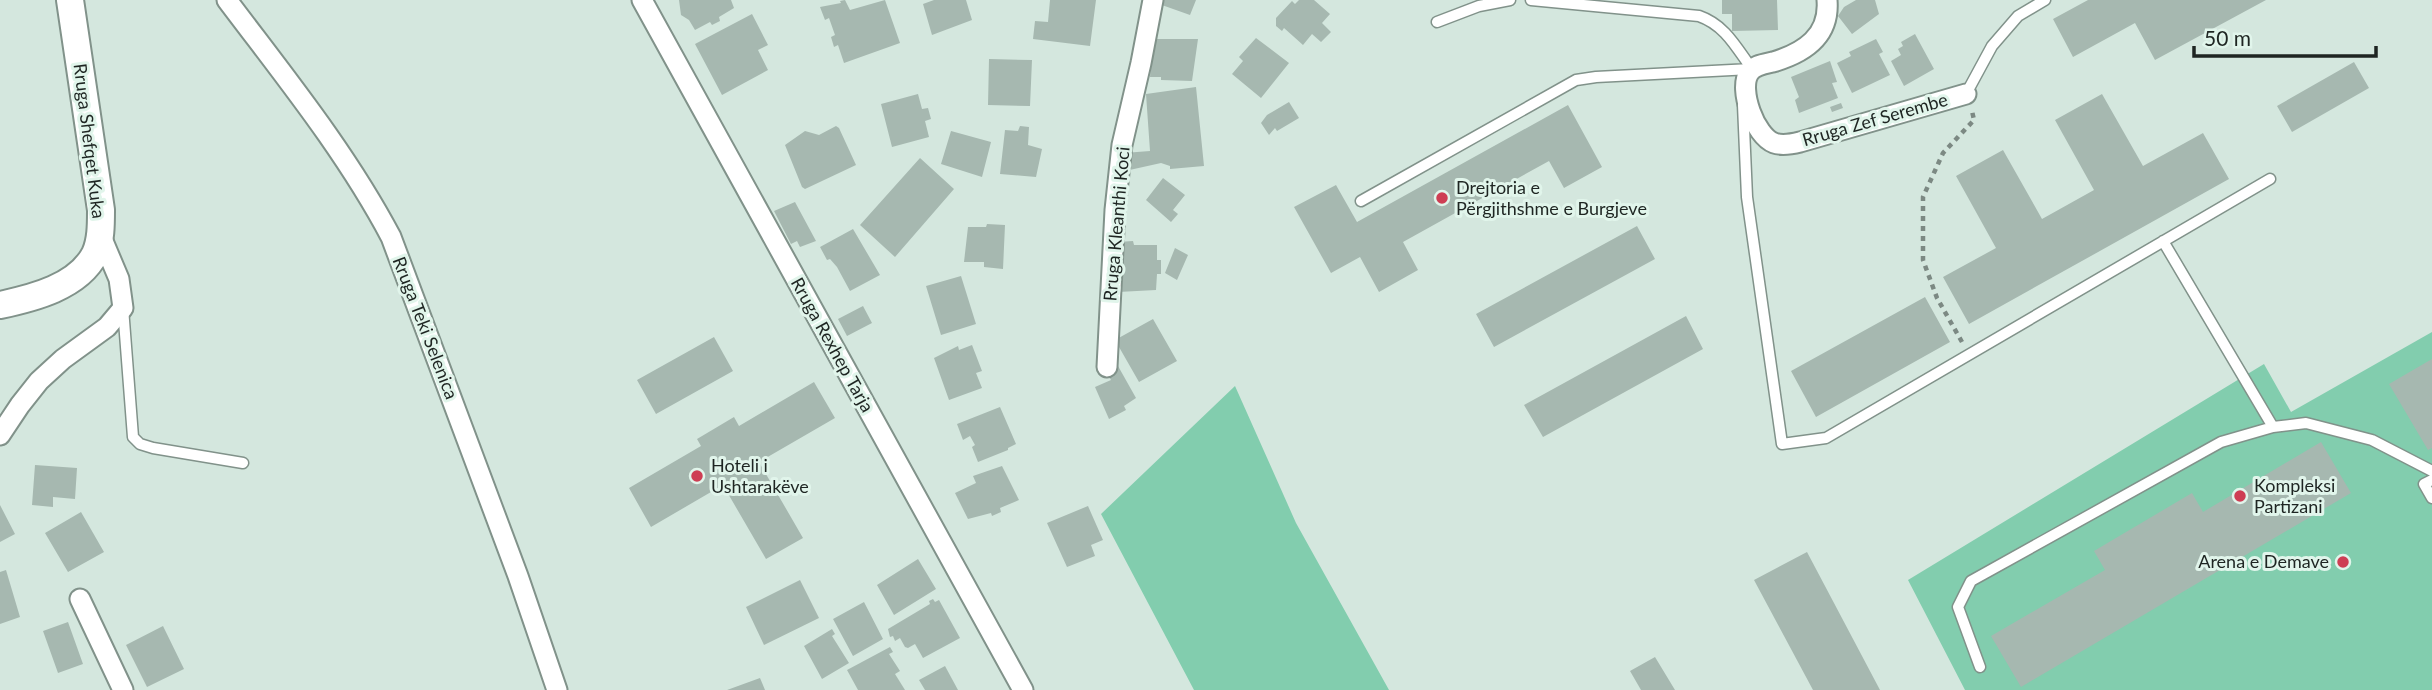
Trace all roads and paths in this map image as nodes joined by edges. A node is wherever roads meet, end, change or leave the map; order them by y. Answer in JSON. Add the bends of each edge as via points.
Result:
{"nodes":[{"id":1,"x":70,"y":0,"type":"edge"},
{"id":2,"x":228,"y":0,"type":"edge"},
{"id":3,"x":642,"y":0,"type":"edge"},
{"id":4,"x":1153,"y":0,"type":"edge"},
{"id":5,"x":1510,"y":0,"type":"edge"},
{"id":6,"x":1531,"y":0,"type":"edge"},
{"id":7,"x":1826,"y":0,"type":"edge"},
{"id":8,"x":2045,"y":0,"type":"edge"},
{"id":9,"x":1437,"y":22,"type":"dead end"},
{"id":10,"x":1752,"y":69,"type":"junction"},
{"id":11,"x":1745,"y":91,"type":"junction"},
{"id":12,"x":1966,"y":94,"type":"joint"},
{"id":13,"x":1974,"y":120,"type":"dead end"},
{"id":14,"x":2270,"y":179,"type":"dead end"},
{"id":15,"x":1361,"y":201,"type":"dead end"},
{"id":16,"x":100,"y":234,"type":"junction"},
{"id":17,"x":2163,"y":241,"type":"junction"},
{"id":18,"x":0,"y":305,"type":"edge"},
{"id":19,"x":123,"y":308,"type":"junction"},
{"id":20,"x":1969,"y":354,"type":"junction"},
{"id":21,"x":1107,"y":367,"type":"dead end"},
{"id":22,"x":2273,"y":426,"type":"junction"},
{"id":23,"x":0,"y":436,"type":"edge"},
{"id":24,"x":243,"y":463,"type":"dead end"},
{"id":25,"x":2432,"y":471,"type":"edge"},
{"id":26,"x":2432,"y":480,"type":"edge"},
{"id":27,"x":2432,"y":498,"type":"edge"},
{"id":28,"x":80,"y":599,"type":"dead end"},
{"id":29,"x":1980,"y":667,"type":"dead end"},
{"id":30,"x":123,"y":690,"type":"edge"},
{"id":31,"x":557,"y":690,"type":"edge"},
{"id":32,"x":1023,"y":690,"type":"edge"}],
"edges":[{"from":1,"to":16,"type":"street","name":"Rruga Shefqet Kuka","via":[[101,210]]},
{"from":2,"to":31,"type":"street","name":"Rruga Teki Selenica","via":[[345,158],[391,237]]},
{"from":3,"to":32,"type":"street","name":"Rruga Rexhep Tarja"},
{"from":4,"to":21,"type":"street","name":"Rruga Kleanthi Koci","via":[[1122,145]]},
{"from":5,"to":9,"type":"lane"},
{"from":6,"to":10,"type":"lane","via":[[1699,16],[1723,28]]},
{"from":7,"to":10,"type":"street","via":[[1825,24],[1818,37],[1790,57]]},
{"from":8,"to":12,"type":"lane","name":"Rruga Zef Serembe","via":[[2018,16],[2000,36]]},
{"from":10,"to":11,"type":"street","via":[[1746,76]]},
{"from":10,"to":15,"type":"lane","via":[[1576,80]]},
{"from":11,"to":12,"type":"street","name":"Rruga Zef Serembe","via":[[1757,128],[1765,138],[1787,145]]},
{"from":11,"to":20,"type":"lane","via":[[1742,118],[1747,197],[1782,444],[1826,438]]},
{"from":13,"to":20,"type":"path","via":[[1943,153],[1923,197],[1923,260],[1937,298]]},
{"from":14,"to":17,"type":"lane"},
{"from":16,"to":18,"type":"street","name":"Rruga Shefqet Kuka","via":[[90,261],[70,280]]},
{"from":16,"to":19,"type":"street","via":[[119,279]]},
{"from":17,"to":20,"type":"lane"},
{"from":17,"to":22,"type":"lane"},
{"from":19,"to":23,"type":"street","via":[[107,327],[39,382]]},
{"from":19,"to":24,"type":"lane","via":[[133,437],[153,448]]},
{"from":22,"to":25,"type":"lane","via":[[2306,423],[2372,440]]},
{"from":22,"to":29,"type":"lane","via":[[2221,443],[1971,581],[1958,607]]},
{"from":26,"to":27,"type":"lane","via":[[2424,484]]},
{"from":28,"to":30,"type":"street"}]}
